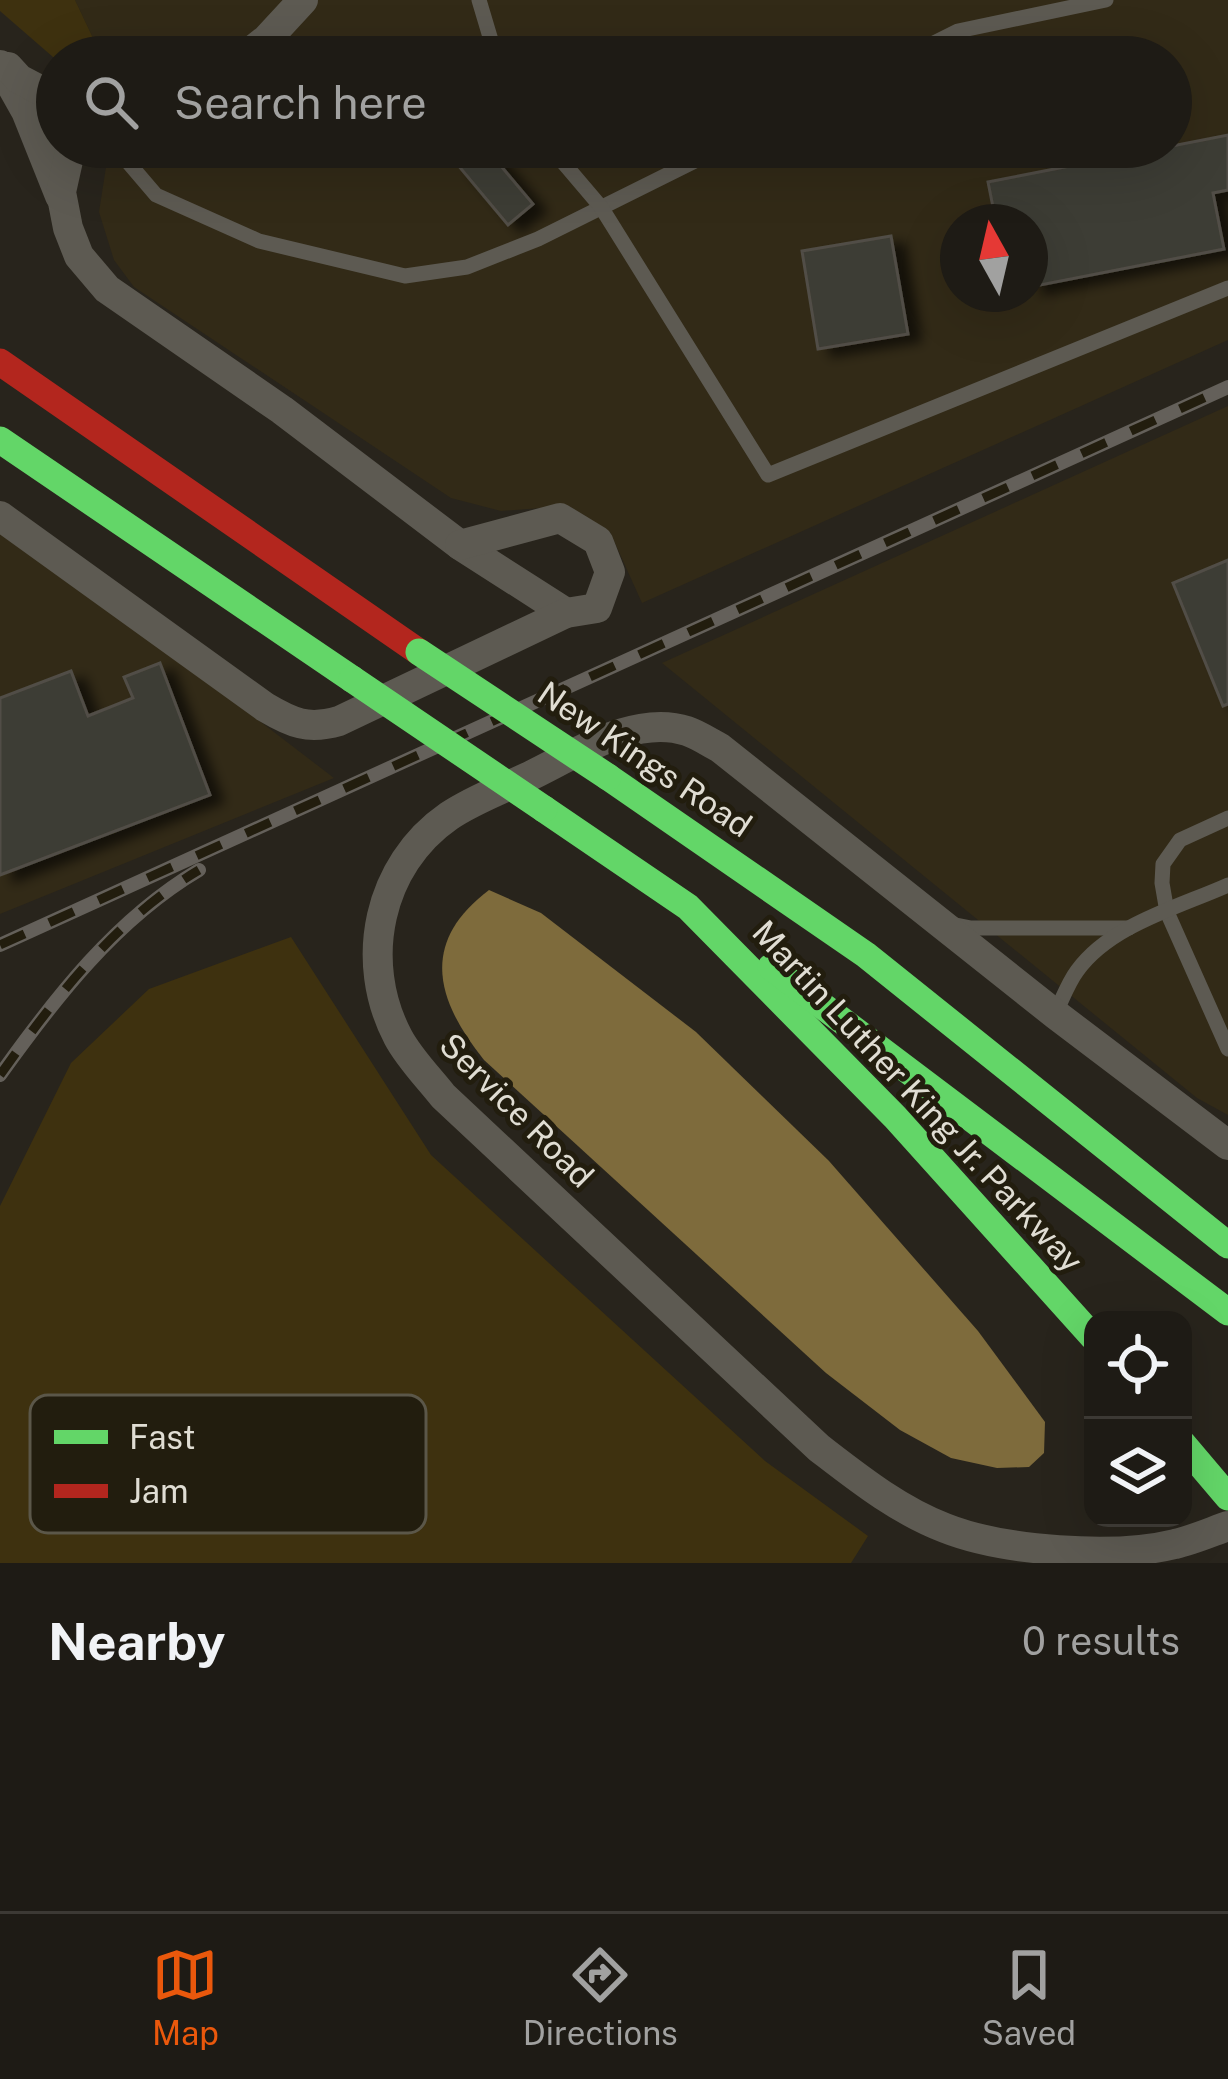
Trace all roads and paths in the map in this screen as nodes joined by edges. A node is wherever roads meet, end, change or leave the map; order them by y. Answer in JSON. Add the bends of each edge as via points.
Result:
{"nodes":[{"id":1,"x":303,"y":0,"type":"edge"},
{"id":2,"x":479,"y":0,"type":"edge"},
{"id":3,"x":1106,"y":0,"type":"edge"},
{"id":4,"x":270,"y":36,"type":"edge"},
{"id":5,"x":490,"y":36,"type":"edge"},
{"id":6,"x":948,"y":36,"type":"edge"},
{"id":7,"x":0,"y":62,"type":"edge"},
{"id":8,"x":36,"y":88,"type":"edge"},
{"id":9,"x":36,"y":135,"type":"edge"},
{"id":10,"x":49,"y":168,"type":"edge"},
{"id":11,"x":67,"y":168,"type":"edge"},
{"id":12,"x":133,"y":168,"type":"edge"},
{"id":13,"x":568,"y":168,"type":"edge"},
{"id":14,"x":681,"y":168,"type":"edge"},
{"id":15,"x":63,"y":201,"type":"junction"},
{"id":16,"x":601,"y":207,"type":"junction"},
{"id":17,"x":1228,"y":288,"type":"edge"},
{"id":18,"x":0,"y":362,"type":"edge"},
{"id":19,"x":0,"y":440,"type":"edge"},
{"id":20,"x":0,"y":516,"type":"edge"},
{"id":21,"x":460,"y":545,"type":"junction"},
{"id":22,"x":566,"y":613,"type":"junction"},
{"id":23,"x":1228,"y":818,"type":"edge"},
{"id":24,"x":1228,"y":885,"type":"edge"},
{"id":25,"x":688,"y":907,"type":"junction"},
{"id":26,"x":1167,"y":912,"type":"junction"},
{"id":27,"x":937,"y":920,"type":"junction"},
{"id":28,"x":1132,"y":928,"type":"junction"},
{"id":29,"x":1055,"y":1014,"type":"junction"},
{"id":30,"x":1228,"y":1049,"type":"edge"},
{"id":31,"x":1228,"y":1144,"type":"edge"},
{"id":32,"x":1228,"y":1245,"type":"edge"},
{"id":33,"x":1228,"y":1312,"type":"edge"},
{"id":34,"x":1084,"y":1327,"type":"edge"},
{"id":35,"x":1192,"y":1454,"type":"edge"},
{"id":36,"x":1227,"y":1491,"type":"edge"},
{"id":37,"x":1228,"y":1526,"type":"edge"},
{"id":38,"x":1077,"y":1551,"type":"junction"},
{"id":39,"x":1156,"y":1563,"type":"edge"}],
"edges":[{"from":1,"to":4,"type":"street"},
{"from":2,"to":5,"type":"lane"},
{"from":3,"to":6,"type":"lane"},
{"from":7,"to":8,"type":"street"},
{"from":7,"to":9,"type":"street"},
{"from":10,"to":15,"type":"street"},
{"from":11,"to":15,"type":"street"},
{"from":12,"to":16,"type":"lane","via":[[156,196],[259,241],[405,276],[467,267]]},
{"from":13,"to":16,"type":"lane"},
{"from":14,"to":16,"type":"lane"},
{"from":15,"to":21,"type":"street","via":[[79,256],[107,289]]},
{"from":16,"to":17,"type":"lane","via":[[768,475]]},
{"from":18,"to":32,"type":"main road","name":"New Kings Road","bridge":true,"via":[[866,955]]},
{"from":19,"to":25,"type":"main road","bridge":true},
{"from":20,"to":22,"type":"street","via":[[265,707],[316,728]]},
{"from":21,"to":22,"type":"street"},
{"from":21,"to":22,"type":"street","via":[[560,518],[598,541],[610,572],[597,608]]},
{"from":23,"to":26,"type":"lane","via":[[1180,840],[1163,864]]},
{"from":24,"to":26,"type":"lane"},
{"from":25,"to":33,"type":"main road"},
{"from":25,"to":34,"type":"main road","name":"Martin Luther King Jr. Parkway"},
{"from":26,"to":28,"type":"lane"},
{"from":26,"to":30,"type":"lane"},
{"from":27,"to":28,"type":"lane","via":[[971,928]]},
{"from":27,"to":29,"type":"street","name":"Service Road"},
{"from":27,"to":38,"type":"street","name":"Service Road","via":[[720,748],[657,726],[602,741],[450,815],[413,848],[387,890],[376,938],[380,988],[398,1038],[442,1096],[819,1448],[882,1496],[946,1529]]},
{"from":28,"to":29,"type":"lane","via":[[1076,971]]},
{"from":29,"to":31,"type":"street","name":"Service Road"},
{"from":35,"to":36,"type":"main road"},
{"from":37,"to":38,"type":"street","name":"Service Road","via":[[1132,1552]]},
{"from":38,"to":39,"type":"street"}]}
